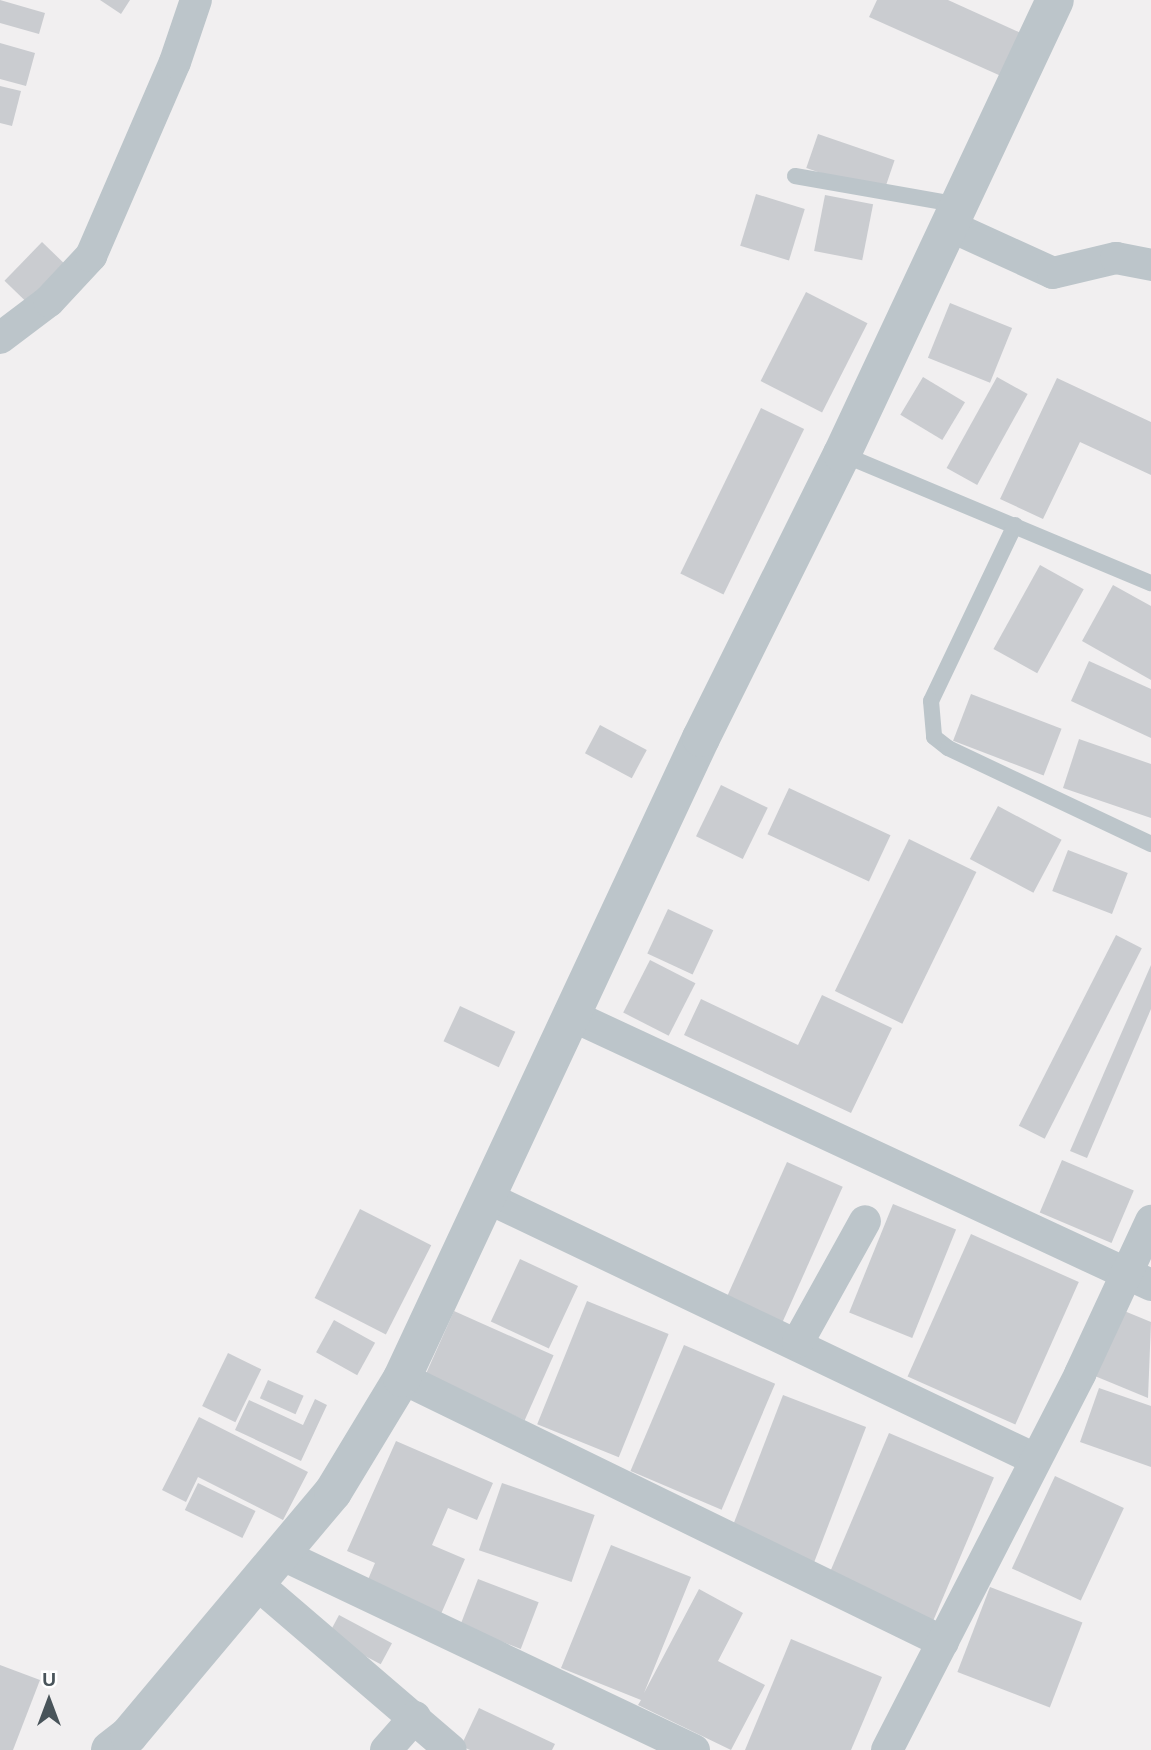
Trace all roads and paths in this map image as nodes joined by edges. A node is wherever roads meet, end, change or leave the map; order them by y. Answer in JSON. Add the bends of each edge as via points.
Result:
{"nodes":[{"id":1,"x":196,"y":0,"type":"edge"},
{"id":2,"x":1055,"y":0,"type":"edge"},
{"id":3,"x":795,"y":176,"type":"dead end"},
{"id":4,"x":955,"y":216,"type":"junction"},
{"id":5,"x":1151,"y":265,"type":"edge"},
{"id":6,"x":0,"y":338,"type":"edge"},
{"id":7,"x":842,"y":454,"type":"junction"},
{"id":8,"x":1015,"y":526,"type":"junction"},
{"id":9,"x":1151,"y":583,"type":"edge"},
{"id":10,"x":1151,"y":844,"type":"edge"},
{"id":11,"x":575,"y":1017,"type":"junction"},
{"id":12,"x":488,"y":1198,"type":"junction"},
{"id":13,"x":865,"y":1221,"type":"dead end"},
{"id":14,"x":1151,"y":1221,"type":"edge"},
{"id":15,"x":1140,"y":1280,"type":"edge"},
{"id":16,"x":798,"y":1342,"type":"junction"},
{"id":17,"x":402,"y":1378,"type":"junction"},
{"id":18,"x":1035,"y":1460,"type":"junction"},
{"id":19,"x":283,"y":1555,"type":"junction"},
{"id":20,"x":257,"y":1584,"type":"junction"},
{"id":21,"x":943,"y":1642,"type":"junction"},
{"id":22,"x":415,"y":1717,"type":"junction"},
{"id":23,"x":110,"y":1750,"type":"edge"},
{"id":24,"x":386,"y":1750,"type":"edge"},
{"id":25,"x":451,"y":1750,"type":"edge"},
{"id":26,"x":694,"y":1750,"type":"edge"},
{"id":27,"x":887,"y":1750,"type":"edge"}],
"edges":[{"from":1,"to":6,"type":"street","via":[[175,62],[90,257],[49,301]]},
{"from":2,"to":4,"type":"street"},
{"from":3,"to":4,"type":"lane"},
{"from":4,"to":5,"type":"street","via":[[1053,272],[1116,258]]},
{"from":4,"to":7,"type":"street"},
{"from":7,"to":8,"type":"lane"},
{"from":7,"to":11,"type":"street","via":[[701,738]]},
{"from":8,"to":9,"type":"lane"},
{"from":8,"to":10,"type":"lane","via":[[932,701],[934,737],[948,748]]},
{"from":11,"to":12,"type":"street"},
{"from":11,"to":15,"type":"street"},
{"from":12,"to":16,"type":"street"},
{"from":12,"to":17,"type":"street"},
{"from":13,"to":16,"type":"street"},
{"from":14,"to":15,"type":"street"},
{"from":15,"to":18,"type":"street"},
{"from":16,"to":18,"type":"street"},
{"from":17,"to":19,"type":"street","via":[[333,1492]]},
{"from":17,"to":21,"type":"street"},
{"from":18,"to":21,"type":"street"},
{"from":19,"to":20,"type":"street"},
{"from":19,"to":26,"type":"street"},
{"from":20,"to":22,"type":"street"},
{"from":20,"to":23,"type":"street","via":[[130,1735]]},
{"from":21,"to":27,"type":"street"},
{"from":22,"to":24,"type":"street"},
{"from":22,"to":25,"type":"street"}]}
